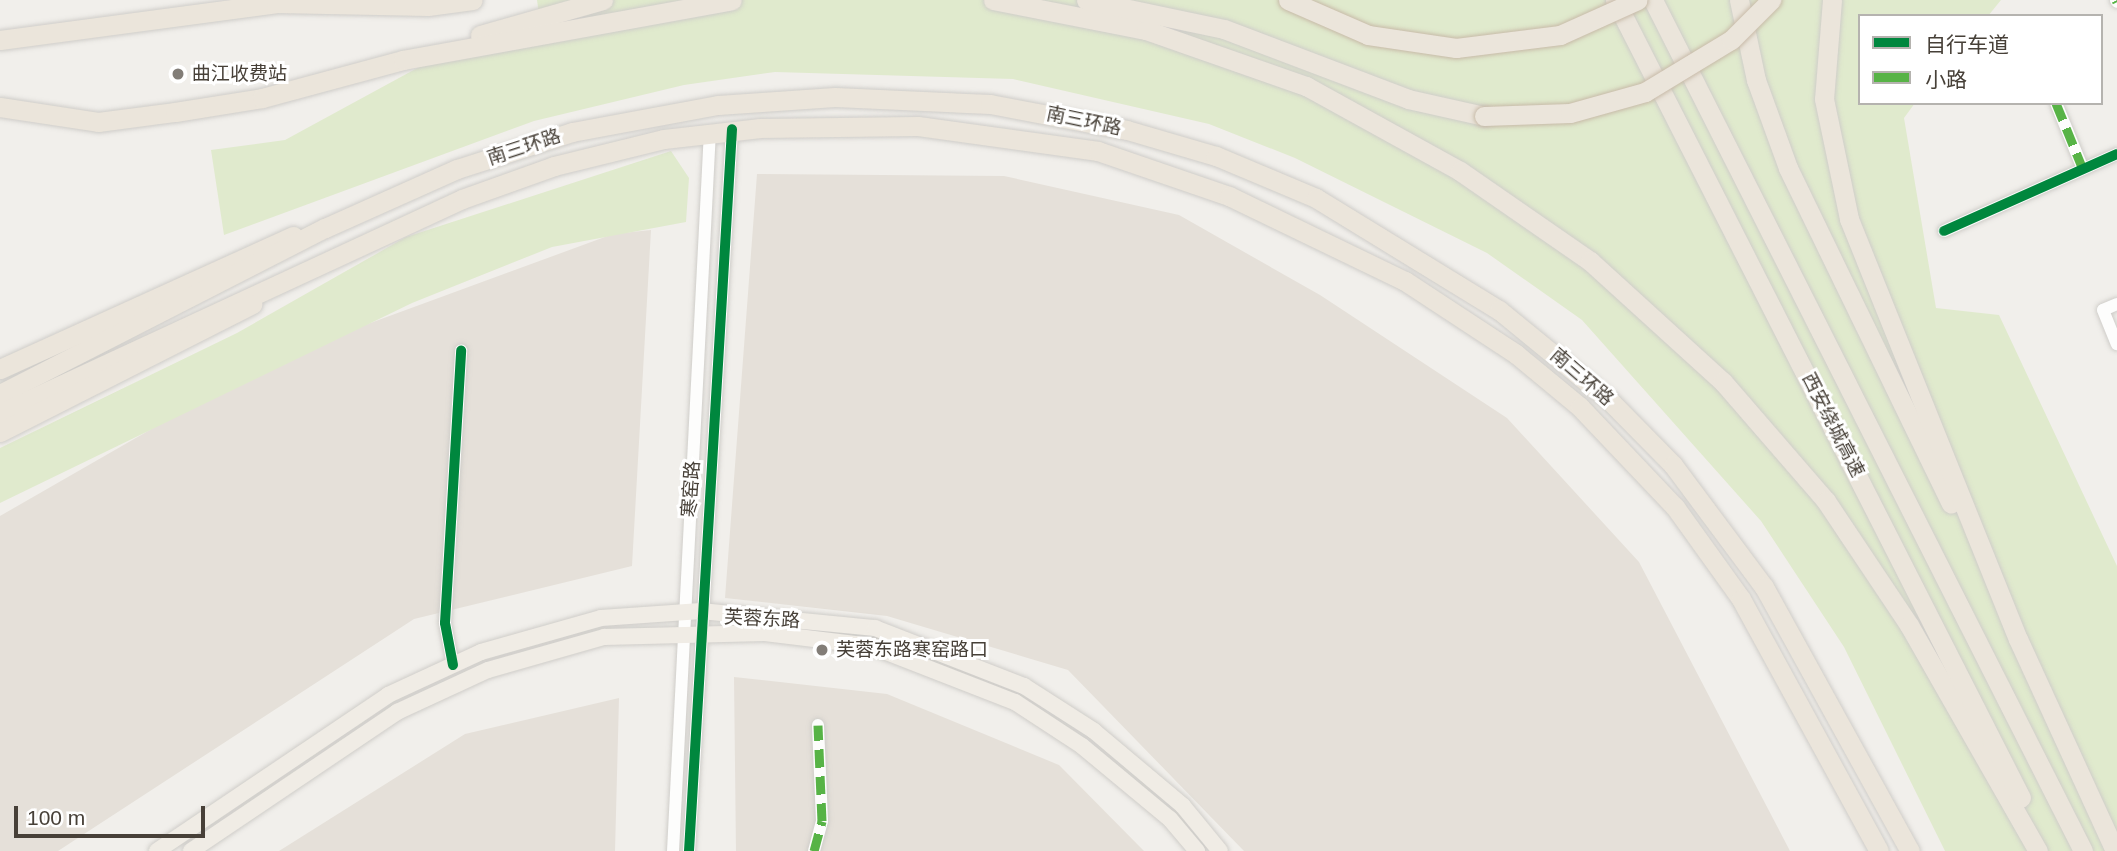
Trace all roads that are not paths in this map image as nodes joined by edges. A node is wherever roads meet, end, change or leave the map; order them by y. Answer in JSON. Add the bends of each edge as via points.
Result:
{"nodes":[{"id":1,"x":473,"y":0,"type":"edge"},
{"id":2,"x":603,"y":0,"type":"edge"},
{"id":3,"x":732,"y":0,"type":"edge"},
{"id":4,"x":993,"y":0,"type":"edge"},
{"id":5,"x":1086,"y":0,"type":"edge"},
{"id":6,"x":1288,"y":0,"type":"edge"},
{"id":7,"x":1615,"y":0,"type":"edge"},
{"id":8,"x":1638,"y":0,"type":"edge"},
{"id":9,"x":1653,"y":0,"type":"edge"},
{"id":10,"x":1739,"y":0,"type":"edge"},
{"id":11,"x":1771,"y":0,"type":"edge"},
{"id":12,"x":1832,"y":0,"type":"edge"},
{"id":13,"x":456,"y":2,"type":"edge"},
{"id":14,"x":0,"y":40,"type":"edge"},
{"id":15,"x":402,"y":60,"type":"junction"},
{"id":16,"x":2057,"y":105,"type":"edge"},
{"id":17,"x":0,"y":107,"type":"edge"},
{"id":18,"x":732,"y":129,"type":"junction"},
{"id":19,"x":710,"y":131,"type":"junction"},
{"id":20,"x":2117,"y":154,"type":"edge"},
{"id":21,"x":2083,"y":169,"type":"junction"},
{"id":22,"x":325,"y":228,"type":"junction"},
{"id":23,"x":1944,"y":231,"type":"dead end"},
{"id":24,"x":332,"y":256,"type":"junction"},
{"id":25,"x":2117,"y":304,"type":"edge"},
{"id":26,"x":190,"y":310,"type":"junction"},
{"id":27,"x":2117,"y":344,"type":"edge"},
{"id":28,"x":461,"y":350,"type":"dead end"},
{"id":29,"x":0,"y":369,"type":"edge"},
{"id":30,"x":0,"y":394,"type":"edge"},
{"id":31,"x":0,"y":413,"type":"edge"},
{"id":32,"x":0,"y":432,"type":"edge"},
{"id":33,"x":693,"y":612,"type":"junction"},
{"id":34,"x":700,"y":634,"type":"junction"},
{"id":35,"x":683,"y":635,"type":"junction"},
{"id":36,"x":2018,"y":639,"type":"junction"},
{"id":37,"x":453,"y":665,"type":"junction"},
{"id":38,"x":818,"y":725,"type":"dead end"},
{"id":39,"x":157,"y":851,"type":"edge"},
{"id":40,"x":191,"y":851,"type":"edge"},
{"id":41,"x":673,"y":851,"type":"edge"},
{"id":42,"x":689,"y":851,"type":"edge"},
{"id":43,"x":814,"y":851,"type":"edge"},
{"id":44,"x":1197,"y":851,"type":"edge"},
{"id":45,"x":1220,"y":851,"type":"edge"},
{"id":46,"x":1879,"y":851,"type":"edge"},
{"id":47,"x":1910,"y":851,"type":"edge"},
{"id":48,"x":2038,"y":851,"type":"edge"},
{"id":49,"x":2047,"y":851,"type":"edge"},
{"id":50,"x":2083,"y":851,"type":"edge"},
{"id":51,"x":2115,"y":851,"type":"edge"}],
"edges":[{"from":1,"to":13,"type":"highway"},
{"from":2,"to":15,"type":"highway"},
{"from":3,"to":15,"type":"highway"},
{"from":4,"to":48,"type":"highway","via":[[1146,30],[1306,86],[1460,171],[1590,261],[1723,382],[1826,502],[1909,625]]},
{"from":5,"to":11,"type":"highway","bridge":true,"via":[[1224,29],[1408,99],[1484,116],[1570,113],[1645,92],[1721,48]]},
{"from":6,"to":8,"type":"highway","bridge":true,"via":[[1368,35],[1456,48],[1560,35]]},
{"from":7,"to":49,"type":"highway","name":"西安绕城高速"},
{"from":9,"to":50,"type":"highway","name":"西安绕城高速"},
{"from":10,"to":36,"type":"highway","via":[[1756,80],[1788,168]]},
{"from":12,"to":36,"type":"highway","via":[[1824,100],[1839,187]]},
{"from":13,"to":14,"type":"highway","via":[[276,3]]},
{"from":15,"to":17,"type":"highway","via":[[262,98],[98,122]]},
{"from":16,"to":21,"type":"street"},
{"from":18,"to":19,"type":"highway","name":"南三环路"},
{"from":18,"to":33,"type":"street","name":"寒窑路"},
{"from":18,"to":46,"type":"highway","name":"南三环路","via":[[918,126],[1098,151],[1228,196],[1431,297],[1580,407],[1675,507],[1763,634]]},
{"from":19,"to":24,"type":"highway","name":"南三环路","via":[[512,179]]},
{"from":19,"to":33,"type":"street","name":"寒窑路"},
{"from":20,"to":21,"type":"street"},
{"from":21,"to":23,"type":"street"},
{"from":22,"to":26,"type":"highway","name":"南三环路"},
{"from":22,"to":29,"type":"highway","via":[[211,269]]},
{"from":22,"to":47,"type":"highway","name":"南三环路","via":[[539,141],[630,119],[780,100],[945,100],[1034,110],[1172,142],[1267,175],[1386,238],[1499,310],[1645,435],[1764,587]]},
{"from":24,"to":26,"type":"highway","name":"南三环路"},
{"from":24,"to":32,"type":"highway","via":[[210,329]]},
{"from":25,"to":27,"type":"street","via":[[2103,310]]},
{"from":26,"to":30,"type":"highway","name":"南三环路"},
{"from":26,"to":31,"type":"highway","name":"南三环路"},
{"from":28,"to":37,"type":"street","via":[[445,623]]},
{"from":33,"to":34,"type":"street","name":"寒窑路"},
{"from":33,"to":35,"type":"street","name":"寒窑路"},
{"from":33,"to":37,"type":"main road","name":"芙蓉东路","via":[[601,618]]},
{"from":33,"to":45,"type":"main road","name":"芙蓉东路","via":[[875,628],[1024,685],[1094,731],[1183,806]]},
{"from":34,"to":35,"type":"main road","name":"芙蓉东路"},
{"from":34,"to":42,"type":"street","name":"寒窑路"},
{"from":34,"to":44,"type":"main road","name":"芙蓉东路","via":[[765,632],[871,646],[947,672],[1015,702],[1083,746],[1170,819]]},
{"from":35,"to":40,"type":"main road","name":"芙蓉东路","via":[[604,637],[488,670],[397,712]]},
{"from":35,"to":41,"type":"street","name":"寒窑路"},
{"from":36,"to":51,"type":"highway"},
{"from":37,"to":39,"type":"main road","name":"芙蓉东路","via":[[388,695]]},
{"from":38,"to":43,"type":"street","via":[[822,821]]}]}
